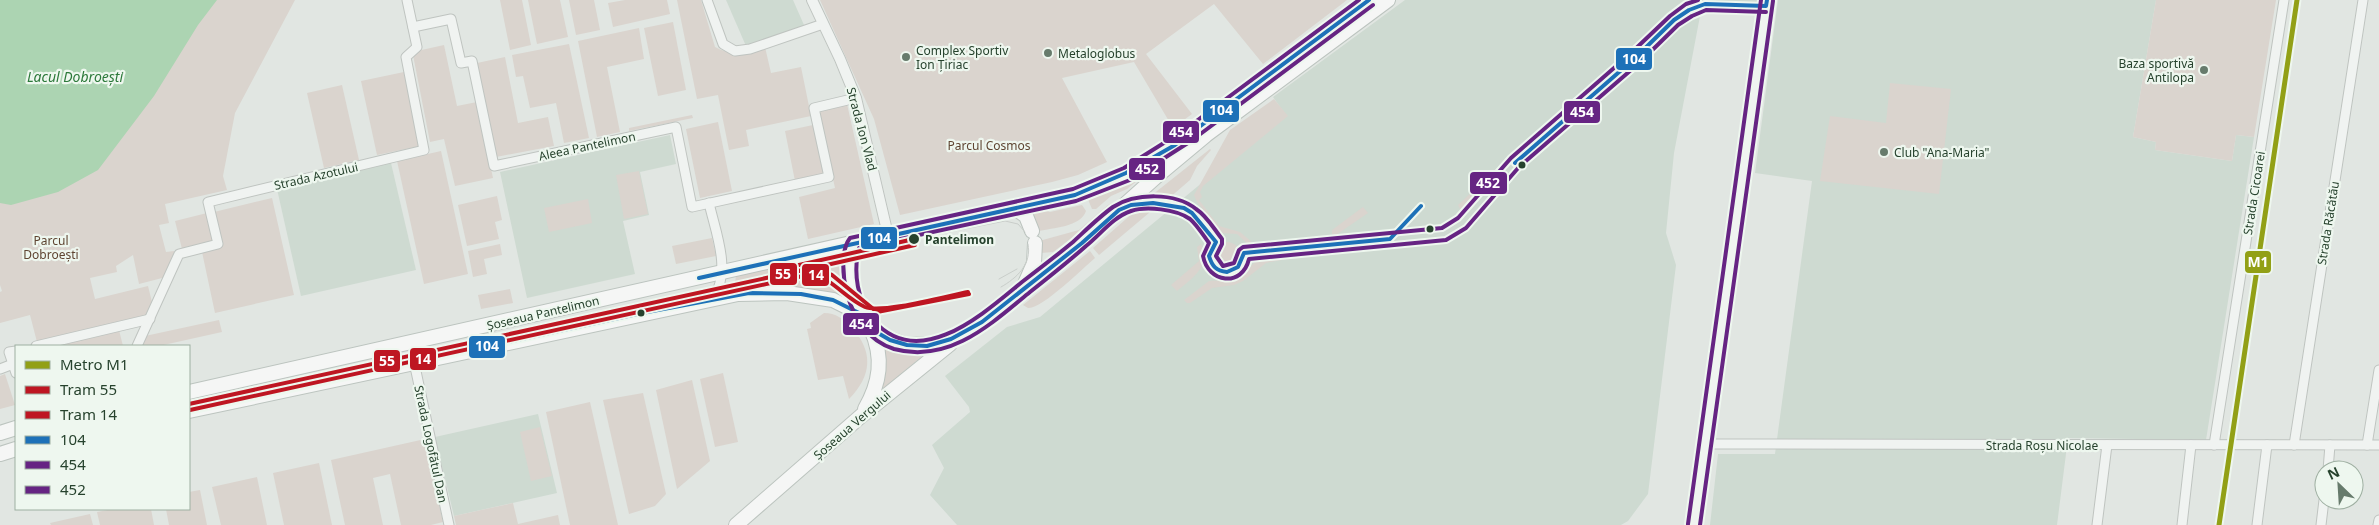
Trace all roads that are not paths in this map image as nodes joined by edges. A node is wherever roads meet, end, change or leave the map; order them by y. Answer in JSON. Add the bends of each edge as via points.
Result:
{"nodes":[{"id":1,"x":407,"y":0,"type":"edge"},
{"id":2,"x":707,"y":0,"type":"edge"},
{"id":3,"x":812,"y":0,"type":"edge"},
{"id":4,"x":1369,"y":0,"type":"edge"},
{"id":5,"x":1388,"y":0,"type":"edge"},
{"id":6,"x":1767,"y":0,"type":"edge"},
{"id":7,"x":2284,"y":0,"type":"edge"},
{"id":8,"x":2363,"y":0,"type":"edge"},
{"id":9,"x":823,"y":24,"type":"junction"},
{"id":10,"x":413,"y":27,"type":"junction"},
{"id":11,"x":856,"y":98,"type":"junction"},
{"id":12,"x":709,"y":203,"type":"junction"},
{"id":13,"x":1016,"y":209,"type":"junction"},
{"id":14,"x":888,"y":235,"type":"junction"},
{"id":15,"x":854,"y":243,"type":"junction"},
{"id":16,"x":722,"y":272,"type":"junction"},
{"id":17,"x":1020,"y":293,"type":"junction"},
{"id":18,"x":714,"y":298,"type":"junction"},
{"id":19,"x":861,"y":314,"type":"junction"},
{"id":20,"x":150,"y":319,"type":"junction"},
{"id":21,"x":871,"y":329,"type":"junction"},
{"id":22,"x":971,"y":329,"type":"junction"},
{"id":23,"x":40,"y":345,"type":"edge"},
{"id":24,"x":138,"y":345,"type":"edge"},
{"id":25,"x":15,"y":351,"type":"edge"},
{"id":26,"x":414,"y":362,"type":"junction"},
{"id":27,"x":0,"y":369,"type":"edge"},
{"id":28,"x":15,"y":369,"type":"edge"},
{"id":29,"x":2379,"y":370,"type":"edge"},
{"id":30,"x":190,"y":392,"type":"edge"},
{"id":31,"x":190,"y":411,"type":"edge"},
{"id":32,"x":861,"y":416,"type":"junction"},
{"id":33,"x":15,"y":428,"type":"edge"},
{"id":34,"x":0,"y":433,"type":"edge"},
{"id":35,"x":1706,"y":444,"type":"junction"},
{"id":36,"x":2106,"y":445,"type":"junction"},
{"id":37,"x":2191,"y":445,"type":"junction"},
{"id":38,"x":2214,"y":445,"type":"junction"},
{"id":39,"x":2267,"y":445,"type":"junction"},
{"id":40,"x":2294,"y":445,"type":"junction"},
{"id":41,"x":2330,"y":445,"type":"junction"},
{"id":42,"x":2367,"y":445,"type":"junction"},
{"id":43,"x":2379,"y":445,"type":"edge"},
{"id":44,"x":15,"y":449,"type":"edge"},
{"id":45,"x":0,"y":454,"type":"edge"},
{"id":46,"x":2329,"y":460,"type":"edge"},
{"id":47,"x":2323,"y":510,"type":"edge"},
{"id":48,"x":2379,"y":520,"type":"edge"},
{"id":49,"x":449,"y":525,"type":"edge"},
{"id":50,"x":736,"y":525,"type":"edge"},
{"id":51,"x":1694,"y":525,"type":"edge"},
{"id":52,"x":2097,"y":525,"type":"edge"},
{"id":53,"x":2182,"y":525,"type":"edge"},
{"id":54,"x":2257,"y":525,"type":"edge"},
{"id":55,"x":2321,"y":525,"type":"edge"},
{"id":56,"x":2378,"y":525,"type":"edge"}],
"edges":[{"from":1,"to":10,"type":"street"},
{"from":2,"to":9,"type":"street","via":[[722,44],[735,51],[761,46]]},
{"from":3,"to":9,"type":"street","name":"Strada Ion Vlad"},
{"from":4,"to":13,"type":"main road","name":"Șoseaua Pantelimon","via":[[1144,165],[1075,195]]},
{"from":5,"to":17,"type":"main road","name":"Șoseaua Pantelimon","via":[[1206,135]]},
{"from":6,"to":35,"type":"street"},
{"from":7,"to":38,"type":"street","name":"Strada Cicoarei"},
{"from":8,"to":40,"type":"street","name":"Strada Răcătău"},
{"from":9,"to":11,"type":"street","name":"Strada Ion Vlad"},
{"from":10,"to":12,"type":"street","name":"Aleea Pantelimon","via":[[451,18],[461,63],[472,61],[494,166],[676,127],[692,207]]},
{"from":10,"to":20,"type":"street","name":"Strada Azotului","via":[[417,47],[406,57],[424,150],[208,202],[218,244],[179,254]]},
{"from":11,"to":12,"type":"street","via":[[814,108],[829,178]]},
{"from":11,"to":14,"type":"street","name":"Strada Ion Vlad"},
{"from":12,"to":16,"type":"street","via":[[723,262]]},
{"from":13,"to":14,"type":"main road","name":"Șoseaua Pantelimon"},
{"from":13,"to":17,"type":"main road","via":[[1026,216],[1034,237],[1034,263]]},
{"from":14,"to":15,"type":"main road","name":"Șoseaua Pantelimon"},
{"from":15,"to":16,"type":"main road","name":"Șoseaua Pantelimon"},
{"from":15,"to":19,"type":"main road","via":[[850,257],[851,281]]},
{"from":16,"to":18,"type":"street"},
{"from":16,"to":30,"type":"main road","name":"Șoseaua Pantelimon"},
{"from":17,"to":22,"type":"main road","name":"Șoseaua Pantelimon"},
{"from":18,"to":19,"type":"main road","name":"Șoseaua Pantelimon","via":[[749,293],[801,294],[833,300]]},
{"from":18,"to":26,"type":"main road","name":"Șoseaua Pantelimon"},
{"from":19,"to":21,"type":"main road","name":"Șoseaua Pantelimon"},
{"from":20,"to":23,"type":"street"},
{"from":20,"to":24,"type":"street"},
{"from":21,"to":22,"type":"main road","name":"Șoseaua Pantelimon","via":[[898,344],[921,346],[937,344]]},
{"from":21,"to":32,"type":"main road","via":[[878,346],[880,367]]},
{"from":22,"to":32,"type":"main road","name":"Șoseaua Vergului"},
{"from":25,"to":28,"type":"street","via":[[10,352]]},
{"from":26,"to":31,"type":"main road","name":"Șoseaua Pantelimon"},
{"from":26,"to":49,"type":"street","name":"Strada Logofătul Dan"},
{"from":27,"to":28,"type":"street"},
{"from":29,"to":42,"type":"street"},
{"from":32,"to":50,"type":"main road","name":"Șoseaua Vergului"},
{"from":33,"to":34,"type":"main road"},
{"from":35,"to":36,"type":"street","name":"Strada Roșu Nicolae"},
{"from":35,"to":51,"type":"street"},
{"from":36,"to":37,"type":"street","name":"Strada Roșu Nicolae"},
{"from":36,"to":52,"type":"street"},
{"from":37,"to":38,"type":"street","name":"Strada Roșu Nicolae"},
{"from":37,"to":53,"type":"street"},
{"from":38,"to":39,"type":"street","name":"Strada Roșu Nicolae"},
{"from":39,"to":40,"type":"street","name":"Strada Roșu Nicolae"},
{"from":39,"to":54,"type":"street"},
{"from":40,"to":41,"type":"street","name":"Strada Roșu Nicolae"},
{"from":41,"to":42,"type":"street","name":"Strada Roșu Nicolae"},
{"from":41,"to":46,"type":"street"},
{"from":42,"to":43,"type":"street","name":"Strada Roșu Nicolae"},
{"from":44,"to":45,"type":"main road"},
{"from":47,"to":55,"type":"street"},
{"from":48,"to":56,"type":"street"}]}
